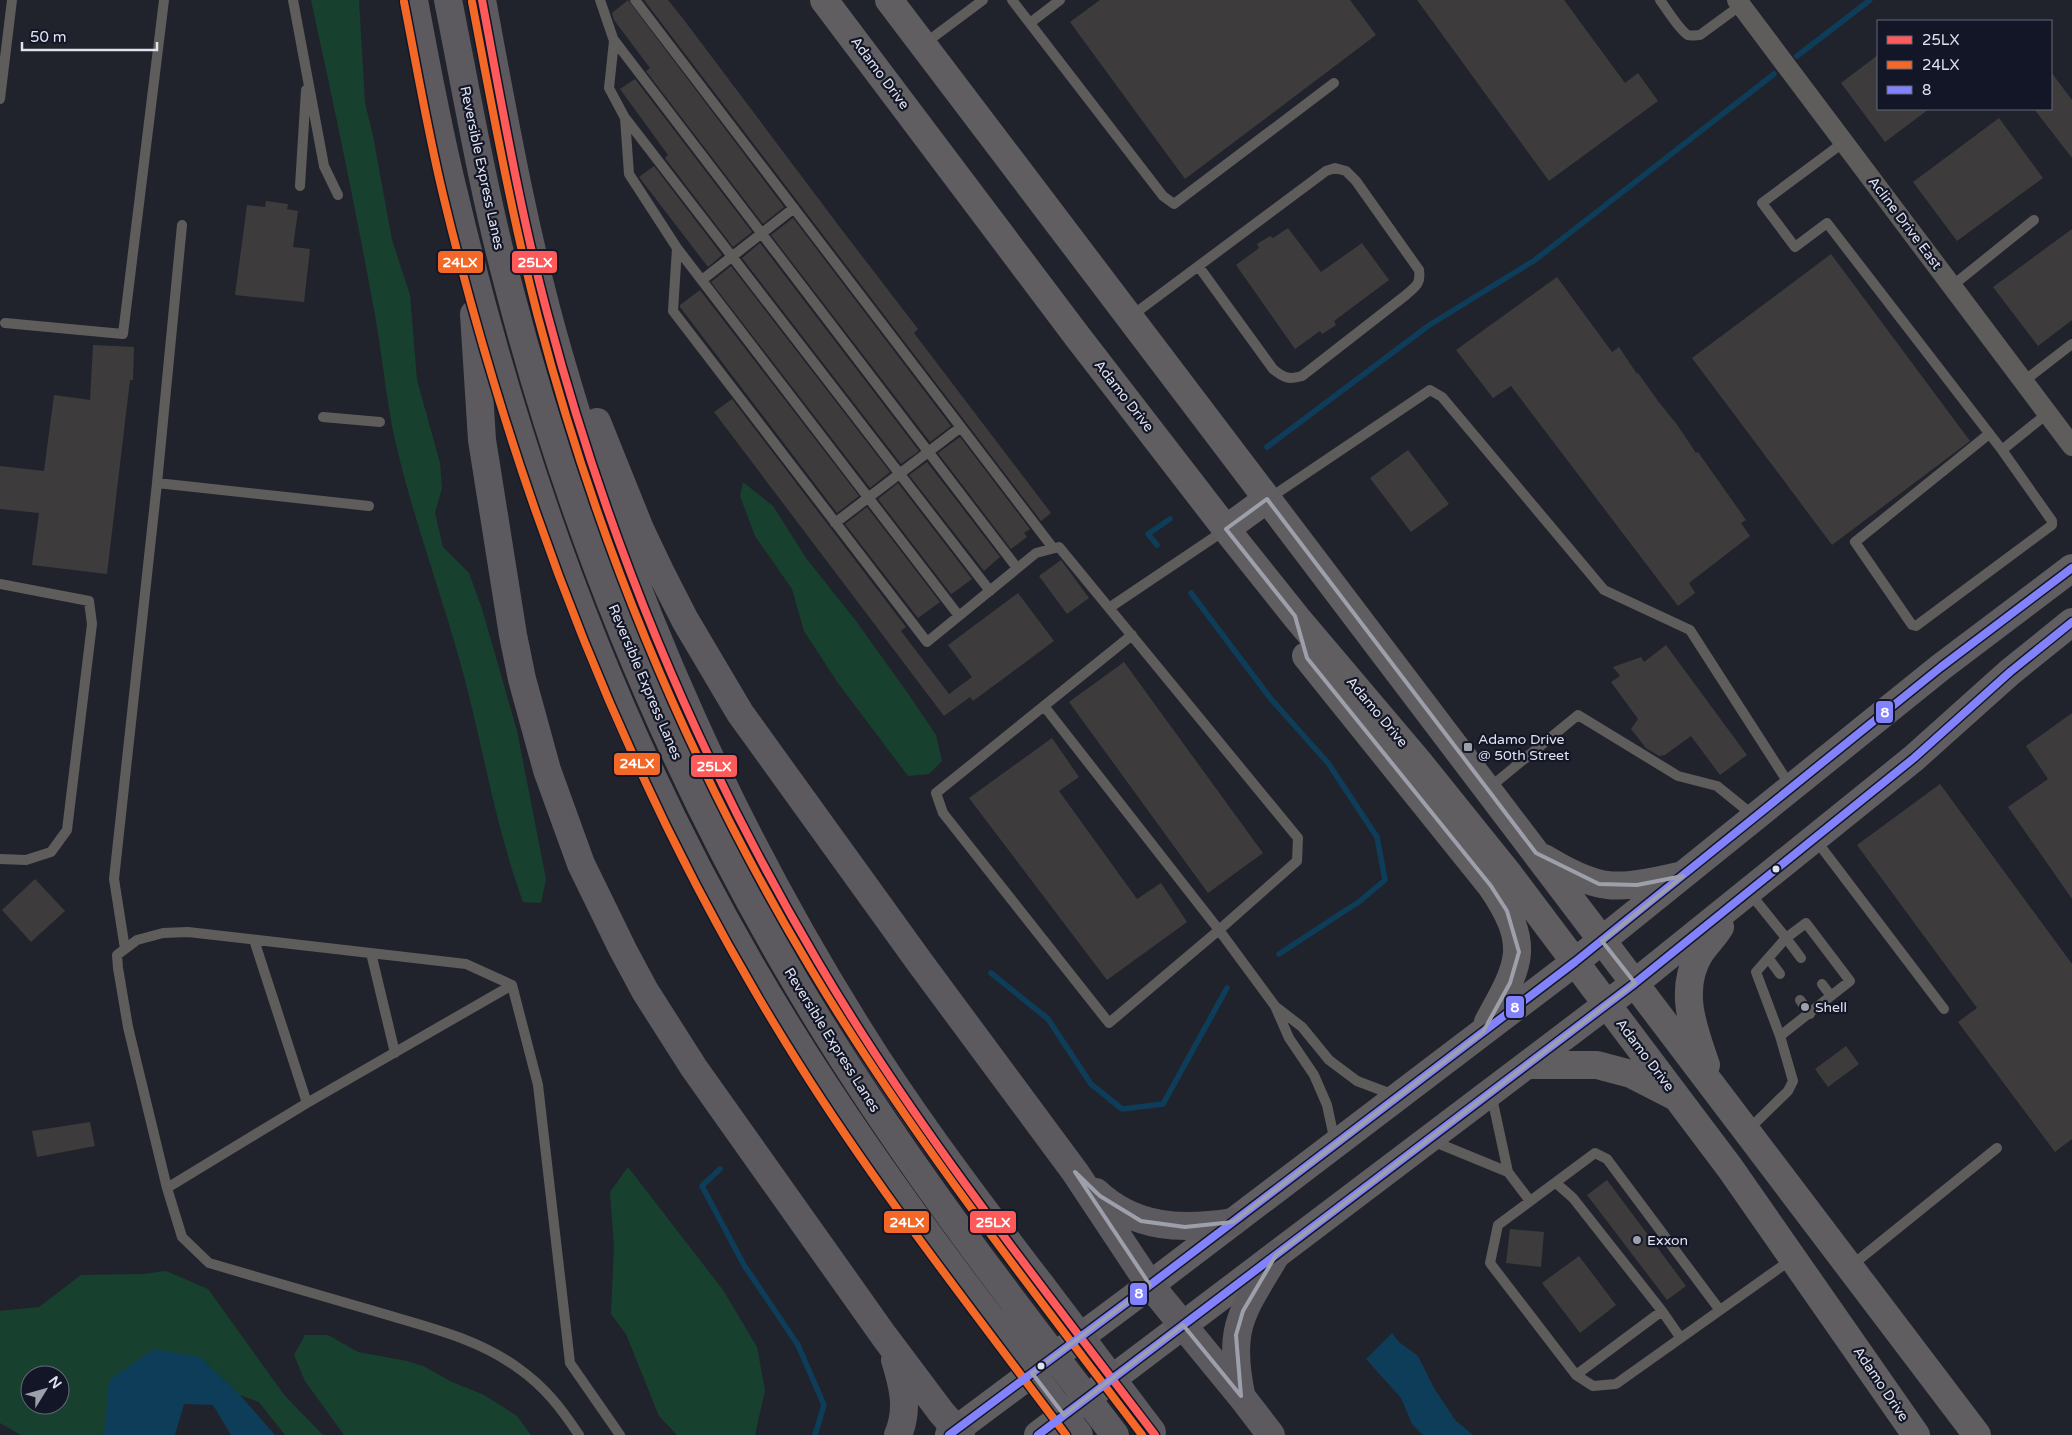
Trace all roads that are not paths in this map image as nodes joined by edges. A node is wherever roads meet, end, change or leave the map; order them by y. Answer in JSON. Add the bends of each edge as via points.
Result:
{"nodes":[{"id":1,"x":12,"y":0,"type":"edge"},
{"id":2,"x":164,"y":0,"type":"edge"},
{"id":3,"x":293,"y":0,"type":"edge"},
{"id":4,"x":414,"y":0,"type":"edge"},
{"id":5,"x":448,"y":0,"type":"edge"},
{"id":6,"x":482,"y":0,"type":"edge"},
{"id":7,"x":600,"y":0,"type":"edge"},
{"id":8,"x":635,"y":0,"type":"edge"},
{"id":9,"x":824,"y":0,"type":"edge"},
{"id":10,"x":890,"y":0,"type":"edge"},
{"id":11,"x":983,"y":0,"type":"edge"},
{"id":12,"x":1012,"y":0,"type":"edge"},
{"id":13,"x":1060,"y":0,"type":"edge"},
{"id":14,"x":1660,"y":0,"type":"edge"},
{"id":15,"x":1739,"y":2,"type":"edge"},
{"id":16,"x":1030,"y":23,"type":"junction"},
{"id":17,"x":4,"y":38,"type":"edge"},
{"id":18,"x":614,"y":40,"type":"junction"},
{"id":19,"x":923,"y":45,"type":"junction"},
{"id":20,"x":307,"y":75,"type":"junction"},
{"id":21,"x":1334,"y":83,"type":"dead end"},
{"id":22,"x":0,"y":99,"type":"edge"},
{"id":23,"x":625,"y":118,"type":"junction"},
{"id":24,"x":1844,"y":142,"type":"junction"},
{"id":25,"x":300,"y":186,"type":"dead end"},
{"id":26,"x":338,"y":195,"type":"dead end"},
{"id":27,"x":794,"y":208,"type":"junction"},
{"id":28,"x":2034,"y":220,"type":"dead end"},
{"id":29,"x":182,"y":225,"type":"dead end"},
{"id":30,"x":761,"y":233,"type":"junction"},
{"id":31,"x":529,"y":240,"type":"junction"},
{"id":32,"x":677,"y":248,"type":"junction"},
{"id":33,"x":732,"y":256,"type":"junction"},
{"id":34,"x":472,"y":265,"type":"junction"},
{"id":35,"x":1199,"y":267,"type":"junction"},
{"id":36,"x":702,"y":280,"type":"junction"},
{"id":37,"x":1952,"y":286,"type":"junction"},
{"id":38,"x":1130,"y":318,"type":"junction"},
{"id":39,"x":4,"y":323,"type":"dead end"},
{"id":40,"x":2072,"y":344,"type":"edge"},
{"id":41,"x":2024,"y":381,"type":"junction"},
{"id":42,"x":2048,"y":414,"type":"junction"},
{"id":43,"x":323,"y":417,"type":"dead end"},
{"id":44,"x":380,"y":422,"type":"dead end"},
{"id":45,"x":960,"y":427,"type":"junction"},
{"id":46,"x":1990,"y":434,"type":"junction"},
{"id":47,"x":2072,"y":446,"type":"edge"},
{"id":48,"x":2002,"y":450,"type":"junction"},
{"id":49,"x":928,"y":451,"type":"junction"},
{"id":50,"x":899,"y":474,"type":"junction"},
{"id":51,"x":157,"y":483,"type":"junction"},
{"id":52,"x":868,"y":498,"type":"junction"},
{"id":53,"x":1267,"y":499,"type":"junction"},
{"id":54,"x":369,"y":506,"type":"dead end"},
{"id":55,"x":835,"y":523,"type":"junction"},
{"id":56,"x":1226,"y":529,"type":"junction"},
{"id":57,"x":1053,"y":548,"type":"junction"},
{"id":58,"x":1017,"y":568,"type":"junction"},
{"id":59,"x":2072,"y":568,"type":"edge"},
{"id":60,"x":0,"y":584,"type":"edge"},
{"id":61,"x":990,"y":591,"type":"junction"},
{"id":62,"x":1109,"y":608,"type":"junction"},
{"id":63,"x":959,"y":616,"type":"junction"},
{"id":64,"x":1296,"y":616,"type":"junction"},
{"id":65,"x":2072,"y":622,"type":"edge"},
{"id":66,"x":1132,"y":635,"type":"junction"},
{"id":67,"x":1044,"y":706,"type":"junction"},
{"id":68,"x":1792,"y":788,"type":"junction"},
{"id":69,"x":1487,"y":789,"type":"junction"},
{"id":70,"x":1755,"y":817,"type":"junction"},
{"id":71,"x":1815,"y":838,"type":"junction"},
{"id":72,"x":1536,"y":853,"type":"junction"},
{"id":73,"x":0,"y":859,"type":"edge"},
{"id":74,"x":1683,"y":876,"type":"junction"},
{"id":75,"x":1744,"y":895,"type":"junction"},
{"id":76,"x":1219,"y":930,"type":"junction"},
{"id":77,"x":1786,"y":938,"type":"junction"},
{"id":78,"x":254,"y":940,"type":"junction"},
{"id":79,"x":1602,"y":941,"type":"junction"},
{"id":80,"x":125,"y":949,"type":"junction"},
{"id":81,"x":372,"y":953,"type":"junction"},
{"id":82,"x":1769,"y":958,"type":"junction"},
{"id":83,"x":1801,"y":958,"type":"dead end"},
{"id":84,"x":1575,"y":962,"type":"junction"},
{"id":85,"x":1780,"y":974,"type":"dead end"},
{"id":86,"x":1635,"y":983,"type":"junction"},
{"id":87,"x":1822,"y":984,"type":"dead end"},
{"id":88,"x":512,"y":985,"type":"junction"},
{"id":89,"x":1831,"y":996,"type":"junction"},
{"id":90,"x":1800,"y":1000,"type":"dead end"},
{"id":91,"x":1607,"y":1004,"type":"junction"},
{"id":92,"x":1275,"y":1006,"type":"junction"},
{"id":93,"x":1944,"y":1009,"type":"dead end"},
{"id":94,"x":1810,"y":1014,"type":"junction"},
{"id":95,"x":1483,"y":1032,"type":"junction"},
{"id":96,"x":1780,"y":1036,"type":"junction"},
{"id":97,"x":395,"y":1053,"type":"junction"},
{"id":98,"x":1527,"y":1065,"type":"junction"},
{"id":99,"x":1712,"y":1086,"type":"junction"},
{"id":100,"x":1491,"y":1093,"type":"junction"},
{"id":101,"x":1399,"y":1097,"type":"junction"},
{"id":102,"x":1679,"y":1099,"type":"junction"},
{"id":103,"x":307,"y":1102,"type":"junction"},
{"id":104,"x":1747,"y":1132,"type":"junction"},
{"id":105,"x":1429,"y":1140,"type":"junction"},
{"id":106,"x":1335,"y":1145,"type":"junction"},
{"id":107,"x":1996,"y":1148,"type":"dead end"},
{"id":108,"x":1075,"y":1172,"type":"junction"},
{"id":109,"x":1508,"y":1172,"type":"junction"},
{"id":110,"x":1556,"y":1183,"type":"junction"},
{"id":111,"x":167,"y":1188,"type":"junction"},
{"id":112,"x":1530,"y":1201,"type":"junction"},
{"id":113,"x":1232,"y":1222,"type":"junction"},
{"id":114,"x":1276,"y":1255,"type":"junction"},
{"id":115,"x":1792,"y":1258,"type":"junction"},
{"id":116,"x":1850,"y":1267,"type":"junction"},
{"id":117,"x":1150,"y":1285,"type":"junction"},
{"id":118,"x":1719,"y":1309,"type":"junction"},
{"id":119,"x":1662,"y":1311,"type":"junction"},
{"id":120,"x":1183,"y":1326,"type":"junction"},
{"id":121,"x":884,"y":1336,"type":"junction"},
{"id":122,"x":1680,"y":1337,"type":"junction"},
{"id":123,"x":1576,"y":1375,"type":"junction"},
{"id":124,"x":1242,"y":1396,"type":"junction"},
{"id":125,"x":955,"y":1433,"type":"edge"},
{"id":126,"x":1154,"y":1433,"type":"edge"},
{"id":127,"x":579,"y":1435,"type":"edge"},
{"id":128,"x":620,"y":1435,"type":"edge"},
{"id":129,"x":898,"y":1435,"type":"edge"},
{"id":130,"x":1038,"y":1435,"type":"edge"},
{"id":131,"x":1079,"y":1435,"type":"edge"},
{"id":132,"x":1115,"y":1435,"type":"edge"},
{"id":133,"x":1271,"y":1435,"type":"edge"},
{"id":134,"x":1916,"y":1435,"type":"edge"},
{"id":135,"x":1977,"y":1435,"type":"edge"}],
"edges":[{"from":1,"to":17,"type":"lane"},
{"from":2,"to":39,"type":"lane","via":[[123,334]]},
{"from":3,"to":20,"type":"lane"},
{"from":4,"to":34,"type":"highway","via":[[437,122]]},
{"from":5,"to":132,"type":"highway","name":"Reversible Express Lanes","bridge":true,"via":[[487,198],[536,385],[607,595],[673,750],[748,900],[870,1104],[949,1216]]},
{"from":6,"to":31,"type":"highway"},
{"from":7,"to":18,"type":"lane"},
{"from":8,"to":27,"type":"lane"},
{"from":9,"to":56,"type":"main road","name":"Adamo Drive"},
{"from":10,"to":19,"type":"main road"},
{"from":11,"to":19,"type":"lane"},
{"from":12,"to":16,"type":"lane"},
{"from":13,"to":16,"type":"lane"},
{"from":14,"to":15,"type":"lane","via":[[1683,30],[1694,36],[1700,35]]},
{"from":15,"to":24,"type":"street","name":"Acline Drive East"},
{"from":16,"to":21,"type":"lane","via":[[1163,196],[1174,204]]},
{"from":17,"to":22,"type":"lane"},
{"from":18,"to":23,"type":"lane","via":[[609,88]]},
{"from":18,"to":30,"type":"lane"},
{"from":19,"to":38,"type":"main road"},
{"from":20,"to":25,"type":"lane"},
{"from":20,"to":26,"type":"lane","via":[[324,166]]},
{"from":23,"to":32,"type":"lane","via":[[629,174]]},
{"from":23,"to":33,"type":"lane"},
{"from":24,"to":37,"type":"street","name":"Acline Drive East"},
{"from":24,"to":46,"type":"lane","via":[[1762,203],[1795,247],[1827,223]]},
{"from":27,"to":30,"type":"lane"},
{"from":27,"to":45,"type":"lane"},
{"from":28,"to":37,"type":"lane"},
{"from":29,"to":51,"type":"lane"},
{"from":30,"to":33,"type":"lane"},
{"from":30,"to":49,"type":"lane"},
{"from":31,"to":108,"type":"highway","via":[[640,529],[714,672],[844,858]]},
{"from":31,"to":126,"type":"highway","bridge":true,"via":[[569,391],[620,541],[677,682],[759,855],[816,959],[872,1051],[957,1174]]},
{"from":32,"to":36,"type":"lane"},
{"from":32,"to":55,"type":"lane","via":[[672,312]]},
{"from":33,"to":36,"type":"lane"},
{"from":33,"to":50,"type":"lane"},
{"from":34,"to":121,"type":"highway","via":[[482,440],[507,601],[533,724],[567,828],[622,950],[669,1030]]},
{"from":34,"to":131,"type":"highway","bridge":true,"via":[[514,416],[567,571],[633,733],[674,819],[749,961],[807,1059],[894,1190]]},
{"from":35,"to":35,"type":"lane","via":[[1335,168],[1356,181],[1419,270],[1421,279],[1416,287],[1302,376],[1292,379],[1284,378],[1274,370]]},
{"from":35,"to":38,"type":"lane"},
{"from":36,"to":52,"type":"lane"},
{"from":37,"to":41,"type":"street","name":"Acline Drive East"},
{"from":38,"to":53,"type":"main road"},
{"from":40,"to":41,"type":"lane"},
{"from":41,"to":42,"type":"street","name":"Acline Drive East"},
{"from":42,"to":47,"type":"street","name":"Acline Drive East"},
{"from":42,"to":48,"type":"lane"},
{"from":43,"to":44,"type":"lane"},
{"from":45,"to":49,"type":"lane"},
{"from":45,"to":57,"type":"lane"},
{"from":46,"to":48,"type":"lane"},
{"from":46,"to":48,"type":"lane","via":[[1855,542],[1912,624],[1916,626],[2052,525]]},
{"from":49,"to":50,"type":"lane"},
{"from":49,"to":58,"type":"lane"},
{"from":50,"to":52,"type":"lane"},
{"from":50,"to":61,"type":"lane"},
{"from":51,"to":54,"type":"lane"},
{"from":51,"to":80,"type":"lane","via":[[114,879]]},
{"from":52,"to":55,"type":"lane"},
{"from":52,"to":63,"type":"lane"},
{"from":53,"to":56,"type":"main road"},
{"from":53,"to":68,"type":"lane","via":[[1430,390],[1442,397],[1604,590],[1690,630]]},
{"from":53,"to":69,"type":"main road"},
{"from":55,"to":63,"type":"lane","via":[[927,642]]},
{"from":56,"to":62,"type":"lane"},
{"from":56,"to":64,"type":"main road","name":"Adamo Drive"},
{"from":57,"to":58,"type":"lane","via":[[1036,553]]},
{"from":57,"to":62,"type":"lane","via":[[1059,547]]},
{"from":58,"to":61,"type":"lane"},
{"from":59,"to":68,"type":"main road","via":[[1935,672]]},
{"from":60,"to":73,"type":"lane","via":[[89,601],[92,624],[67,830],[50,852],[26,860]]},
{"from":61,"to":63,"type":"lane"},
{"from":62,"to":66,"type":"lane"},
{"from":64,"to":84,"type":"main road","name":"Adamo Drive","via":[[1430,776]]},
{"from":64,"to":95,"type":"main road","via":[[1307,658],[1491,886],[1507,911],[1519,952],[1510,983]]},
{"from":65,"to":71,"type":"main road"},
{"from":66,"to":67,"type":"lane"},
{"from":66,"to":76,"type":"lane","via":[[1298,838],[1297,861]]},
{"from":67,"to":76,"type":"lane"},
{"from":67,"to":76,"type":"lane","via":[[936,793],[943,813],[1109,1023]]},
{"from":68,"to":70,"type":"main road"},
{"from":69,"to":70,"type":"lane","via":[[1578,715],[1678,776],[1717,786]]},
{"from":69,"to":72,"type":"main road"},
{"from":70,"to":74,"type":"main road"},
{"from":71,"to":75,"type":"main road"},
{"from":71,"to":93,"type":"lane"},
{"from":72,"to":74,"type":"main road","via":[[1599,884],[1637,885]]},
{"from":72,"to":79,"type":"main road"},
{"from":74,"to":79,"type":"main road"},
{"from":75,"to":77,"type":"lane"},
{"from":75,"to":86,"type":"main road"},
{"from":75,"to":99,"type":"main road","via":[[1699,956],[1689,986],[1692,1024]]},
{"from":76,"to":92,"type":"lane"},
{"from":77,"to":82,"type":"lane"},
{"from":77,"to":83,"type":"lane"},
{"from":77,"to":89,"type":"lane","via":[[1806,923],[1850,982]]},
{"from":78,"to":80,"type":"lane","via":[[188,932],[163,933],[137,940]]},
{"from":78,"to":81,"type":"lane"},
{"from":78,"to":103,"type":"lane"},
{"from":79,"to":84,"type":"main road"},
{"from":79,"to":86,"type":"main road"},
{"from":80,"to":111,"type":"lane","via":[[117,955],[128,1027]]},
{"from":81,"to":88,"type":"lane","via":[[466,964]]},
{"from":81,"to":97,"type":"lane"},
{"from":82,"to":85,"type":"lane"},
{"from":82,"to":96,"type":"lane","via":[[1756,972]]},
{"from":84,"to":91,"type":"main road","name":"Adamo Drive"},
{"from":84,"to":95,"type":"main road"},
{"from":86,"to":91,"type":"main road"},
{"from":86,"to":99,"type":"main road"},
{"from":87,"to":89,"type":"lane"},
{"from":88,"to":97,"type":"lane"},
{"from":88,"to":128,"type":"lane","via":[[538,1085],[570,1363]]},
{"from":89,"to":94,"type":"lane"},
{"from":90,"to":94,"type":"lane"},
{"from":91,"to":98,"type":"main road"},
{"from":91,"to":102,"type":"main road","name":"Adamo Drive"},
{"from":92,"to":101,"type":"lane","via":[[1302,1027],[1329,1060],[1357,1081]]},
{"from":92,"to":106,"type":"lane","via":[[1327,1105]]},
{"from":94,"to":96,"type":"lane"},
{"from":95,"to":101,"type":"main road"},
{"from":96,"to":104,"type":"lane","via":[[1793,1081],[1788,1091]]},
{"from":97,"to":103,"type":"lane"},
{"from":98,"to":100,"type":"main road"},
{"from":98,"to":102,"type":"main road","via":[[1597,1065],[1631,1074]]},
{"from":99,"to":104,"type":"main road"},
{"from":100,"to":105,"type":"main road"},
{"from":100,"to":109,"type":"lane"},
{"from":101,"to":106,"type":"main road"},
{"from":102,"to":115,"type":"main road","name":"Adamo Drive"},
{"from":103,"to":111,"type":"lane"},
{"from":104,"to":116,"type":"main road"},
{"from":105,"to":109,"type":"lane"},
{"from":105,"to":114,"type":"main road"},
{"from":106,"to":113,"type":"main road"},
{"from":107,"to":116,"type":"lane"},
{"from":108,"to":113,"type":"highway","via":[[1100,1196],[1141,1221],[1185,1227]]},
{"from":108,"to":117,"type":"highway"},
{"from":109,"to":112,"type":"lane"},
{"from":110,"to":112,"type":"lane"},
{"from":110,"to":118,"type":"lane","via":[[1595,1153],[1607,1159]]},
{"from":110,"to":119,"type":"lane","via":[[1573,1198]]},
{"from":111,"to":127,"type":"lane","via":[[182,1237],[209,1263],[437,1330],[487,1349],[537,1382],[555,1400]]},
{"from":112,"to":123,"type":"lane","via":[[1498,1225],[1490,1263]]},
{"from":113,"to":117,"type":"main road"},
{"from":114,"to":120,"type":"main road"},
{"from":114,"to":124,"type":"highway","via":[[1243,1311],[1236,1336],[1236,1369]]},
{"from":115,"to":118,"type":"lane"},
{"from":115,"to":134,"type":"main road","name":"Adamo Drive"},
{"from":116,"to":135,"type":"main road"},
{"from":117,"to":120,"type":"highway"},
{"from":117,"to":125,"type":"main road"},
{"from":118,"to":122,"type":"lane"},
{"from":119,"to":122,"type":"lane"},
{"from":119,"to":123,"type":"lane"},
{"from":120,"to":124,"type":"highway"},
{"from":120,"to":130,"type":"main road"},
{"from":121,"to":125,"type":"highway"},
{"from":121,"to":129,"type":"highway","via":[[899,1372],[905,1400],[905,1414]]},
{"from":122,"to":123,"type":"lane","via":[[1616,1384],[1593,1386]]},
{"from":124,"to":133,"type":"highway"}]}
